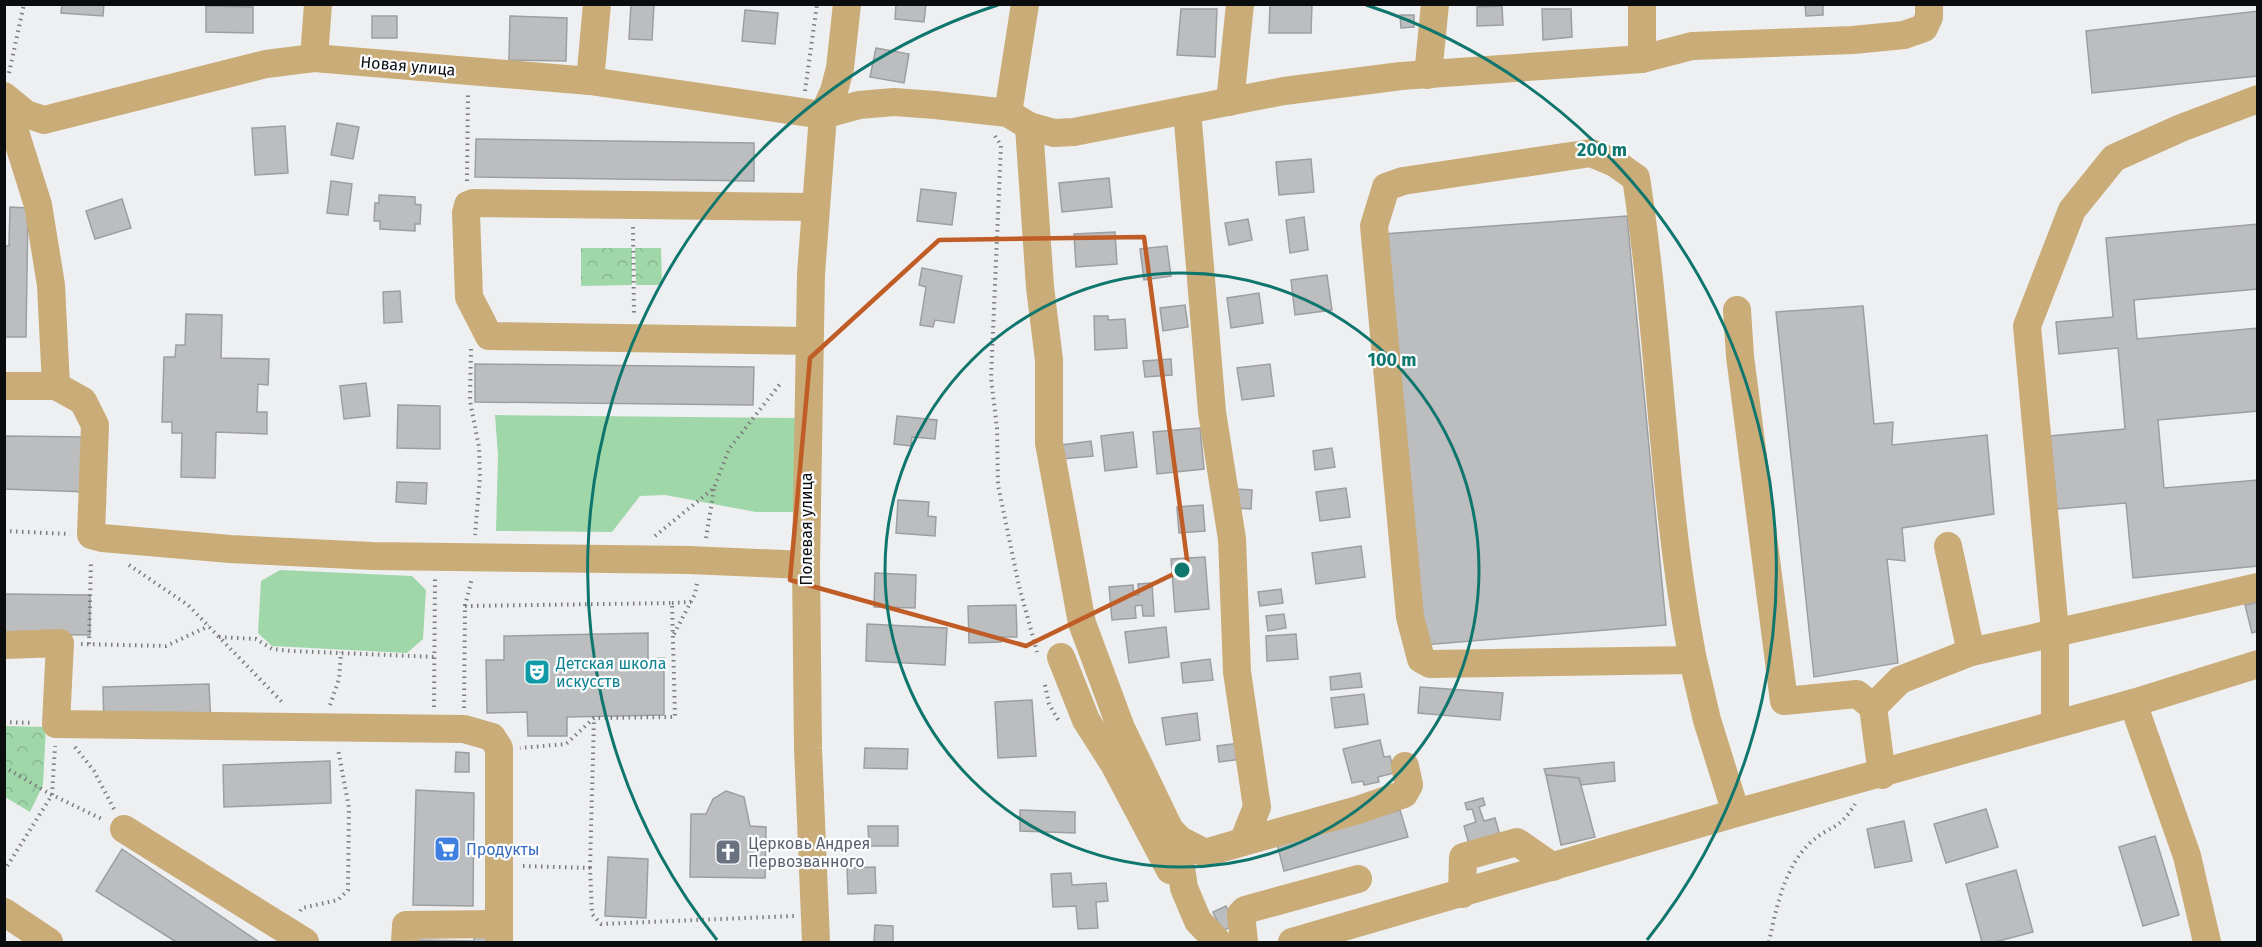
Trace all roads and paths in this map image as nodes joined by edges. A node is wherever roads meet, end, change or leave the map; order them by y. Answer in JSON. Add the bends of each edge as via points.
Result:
{"nodes":[{"id":1,"x":24,"y":4,"type":"edge"},
{"id":2,"x":318,"y":4,"type":"edge"},
{"id":3,"x":597,"y":4,"type":"edge"},
{"id":4,"x":817,"y":4,"type":"edge"},
{"id":5,"x":847,"y":4,"type":"edge"},
{"id":6,"x":1025,"y":4,"type":"edge"},
{"id":7,"x":1240,"y":4,"type":"edge"},
{"id":8,"x":1435,"y":4,"type":"edge"},
{"id":9,"x":1642,"y":4,"type":"edge"},
{"id":10,"x":1929,"y":11,"type":"edge"},
{"id":11,"x":314,"y":58,"type":"junction"},
{"id":12,"x":1642,"y":59,"type":"junction"},
{"id":13,"x":469,"y":71,"type":"junction"},
{"id":14,"x":1428,"y":75,"type":"junction"},
{"id":15,"x":590,"y":81,"type":"junction"},
{"id":16,"x":5,"y":92,"type":"edge"},
{"id":17,"x":2258,"y":99,"type":"edge"},
{"id":18,"x":1230,"y":102,"type":"junction"},
{"id":19,"x":1187,"y":110,"type":"junction"},
{"id":20,"x":812,"y":114,"type":"junction"},
{"id":21,"x":1019,"y":120,"type":"junction"},
{"id":22,"x":985,"y":133,"type":"dead end"},
{"id":23,"x":468,"y":205,"type":"junction"},
{"id":24,"x":633,"y":205,"type":"junction"},
{"id":25,"x":814,"y":207,"type":"junction"},
{"id":26,"x":1737,"y":310,"type":"dead end"},
{"id":27,"x":634,"y":339,"type":"junction"},
{"id":28,"x":809,"y":341,"type":"junction"},
{"id":29,"x":471,"y":346,"type":"dead end"},
{"id":30,"x":780,"y":384,"type":"dead end"},
{"id":31,"x":4,"y":386,"type":"edge"},
{"id":32,"x":56,"y":386,"type":"junction"},
{"id":33,"x":714,"y":488,"type":"junction"},
{"id":34,"x":4,"y":531,"type":"edge"},
{"id":35,"x":91,"y":535,"type":"junction"},
{"id":36,"x":1948,"y":546,"type":"dead end"},
{"id":37,"x":435,"y":556,"type":"junction"},
{"id":38,"x":474,"y":558,"type":"junction"},
{"id":39,"x":631,"y":559,"type":"junction"},
{"id":40,"x":122,"y":560,"type":"dead end"},
{"id":41,"x":701,"y":560,"type":"junction"},
{"id":42,"x":806,"y":565,"type":"junction"},
{"id":43,"x":2258,"y":587,"type":"edge"},
{"id":44,"x":691,"y":602,"type":"junction"},
{"id":45,"x":672,"y":603,"type":"junction"},
{"id":46,"x":209,"y":626,"type":"junction"},
{"id":47,"x":2055,"y":631,"type":"junction"},
{"id":48,"x":673,"y":636,"type":"junction"},
{"id":49,"x":219,"y":637,"type":"junction"},
{"id":50,"x":60,"y":643,"type":"junction"},
{"id":51,"x":89,"y":644,"type":"junction"},
{"id":52,"x":4,"y":645,"type":"edge"},
{"id":53,"x":341,"y":652,"type":"junction"},
{"id":54,"x":1971,"y":652,"type":"junction"},
{"id":55,"x":435,"y":657,"type":"junction"},
{"id":56,"x":1050,"y":660,"type":"joint"},
{"id":57,"x":1693,"y":660,"type":"junction"},
{"id":58,"x":2258,"y":664,"type":"edge"},
{"id":59,"x":1044,"y":683,"type":"dead end"},
{"id":60,"x":2133,"y":703,"type":"junction"},
{"id":61,"x":1873,"y":708,"type":"junction"},
{"id":62,"x":594,"y":718,"type":"junction"},
{"id":63,"x":56,"y":724,"type":"junction"},
{"id":64,"x":2055,"y":724,"type":"junction"},
{"id":65,"x":318,"y":726,"type":"junction"},
{"id":66,"x":433,"y":729,"type":"junction"},
{"id":67,"x":464,"y":729,"type":"junction"},
{"id":68,"x":1064,"y":730,"type":"dead end"},
{"id":69,"x":514,"y":748,"type":"dead end"},
{"id":70,"x":1405,"y":766,"type":"dead end"},
{"id":71,"x":4,"y":767,"type":"edge"},
{"id":72,"x":1876,"y":776,"type":"junction"},
{"id":73,"x":52,"y":795,"type":"junction"},
{"id":74,"x":1736,"y":813,"type":"junction"},
{"id":75,"x":124,"y":829,"type":"junction"},
{"id":76,"x":1170,"y":830,"type":"junction"},
{"id":77,"x":1243,"y":842,"type":"junction"},
{"id":78,"x":498,"y":865,"type":"junction"},
{"id":79,"x":590,"y":868,"type":"junction"},
{"id":80,"x":4,"y":871,"type":"edge"},
{"id":81,"x":1358,"y":879,"type":"dead end"},
{"id":82,"x":1184,"y":888,"type":"junction"},
{"id":83,"x":4,"y":912,"type":"edge"},
{"id":84,"x":1384,"y":915,"type":"junction"},
{"id":85,"x":797,"y":916,"type":"dead end"},
{"id":86,"x":498,"y":933,"type":"edge"},
{"id":87,"x":296,"y":937,"type":"edge"},
{"id":88,"x":49,"y":942,"type":"edge"},
{"id":89,"x":405,"y":942,"type":"edge"},
{"id":90,"x":816,"y":942,"type":"edge"},
{"id":91,"x":1218,"y":942,"type":"edge"},
{"id":92,"x":1244,"y":942,"type":"edge"},
{"id":93,"x":1292,"y":942,"type":"edge"},
{"id":94,"x":1367,"y":942,"type":"edge"},
{"id":95,"x":1769,"y":942,"type":"edge"},
{"id":96,"x":2207,"y":942,"type":"edge"}],
"edges":[{"from":1,"to":16,"type":"path"},
{"from":2,"to":11,"type":"street"},
{"from":3,"to":15,"type":"street"},
{"from":4,"to":20,"type":"path"},
{"from":5,"to":20,"type":"street","name":"Полевая улица","via":[[834,91]]},
{"from":6,"to":21,"type":"street"},
{"from":7,"to":18,"type":"street"},
{"from":8,"to":14,"type":"street"},
{"from":9,"to":12,"type":"street"},
{"from":10,"to":12,"type":"street","via":[[1924,28],[1904,35],[1692,45]]},
{"from":11,"to":13,"type":"street","name":"Новая улица"},
{"from":11,"to":16,"type":"street","name":"Новая улица","via":[[266,64],[44,120],[26,114]]},
{"from":12,"to":14,"type":"street"},
{"from":13,"to":15,"type":"street","name":"Новая улица"},
{"from":13,"to":23,"type":"path"},
{"from":14,"to":18,"type":"street","via":[[1284,91]]},
{"from":15,"to":20,"type":"street","name":"Новая улица"},
{"from":16,"to":32,"type":"street","via":[[38,205],[51,285]]},
{"from":17,"to":47,"type":"street","via":[[2233,106],[2114,158],[2072,210],[2051,259],[2027,326]]},
{"from":18,"to":19,"type":"street"},
{"from":19,"to":21,"type":"street","via":[[1074,132],[1054,133]]},
{"from":19,"to":77,"type":"street","via":[[1212,412],[1232,539],[1237,672],[1257,807]]},
{"from":20,"to":21,"type":"street","via":[[894,102]]},
{"from":20,"to":25,"type":"street","name":"Полевая улица"},
{"from":21,"to":76,"type":"street","via":[[1049,360],[1048,443],[1082,623],[1120,728]]},
{"from":22,"to":56,"type":"path","via":[[995,136],[1001,145],[992,357],[998,485],[1019,586]]},
{"from":23,"to":24,"type":"street"},
{"from":23,"to":27,"type":"street","via":[[469,297],[489,336]]},
{"from":24,"to":25,"type":"street"},
{"from":24,"to":27,"type":"path"},
{"from":25,"to":28,"type":"street","name":"Полевая улица"},
{"from":26,"to":61,"type":"street","via":[[1784,701],[1857,694]]},
{"from":27,"to":28,"type":"street"},
{"from":28,"to":42,"type":"street","name":"Полевая улица"},
{"from":29,"to":38,"type":"path","via":[[470,401],[480,476]]},
{"from":30,"to":33,"type":"path","via":[[729,449]]},
{"from":31,"to":32,"type":"street"},
{"from":32,"to":35,"type":"street","via":[[82,401],[95,425]]},
{"from":33,"to":39,"type":"path"},
{"from":33,"to":41,"type":"path"},
{"from":34,"to":35,"type":"path"},
{"from":35,"to":37,"type":"street","via":[[230,549]]},
{"from":35,"to":51,"type":"path"},
{"from":36,"to":54,"type":"street"},
{"from":37,"to":38,"type":"street"},
{"from":37,"to":55,"type":"path"},
{"from":38,"to":39,"type":"street"},
{"from":39,"to":41,"type":"street"},
{"from":40,"to":46,"type":"path","via":[[188,605]]},
{"from":41,"to":42,"type":"street"},
{"from":41,"to":44,"type":"path"},
{"from":42,"to":90,"type":"street","name":"Полевая улица"},
{"from":43,"to":47,"type":"street"},
{"from":44,"to":45,"type":"path"},
{"from":44,"to":48,"type":"path"},
{"from":45,"to":48,"type":"path"},
{"from":45,"to":67,"type":"path","via":[[465,606]]},
{"from":46,"to":49,"type":"path"},
{"from":46,"to":51,"type":"path","via":[[166,646]]},
{"from":47,"to":54,"type":"street"},
{"from":47,"to":64,"type":"street"},
{"from":48,"to":62,"type":"path","via":[[675,717]]},
{"from":49,"to":53,"type":"path","via":[[256,639],[272,649]]},
{"from":49,"to":65,"type":"path","via":[[292,711]]},
{"from":50,"to":51,"type":"path"},
{"from":50,"to":52,"type":"street"},
{"from":50,"to":63,"type":"street"},
{"from":53,"to":55,"type":"path"},
{"from":53,"to":65,"type":"path","via":[[331,704]]},
{"from":54,"to":61,"type":"street","via":[[1900,680]]},
{"from":55,"to":66,"type":"path"},
{"from":56,"to":82,"type":"street","via":[[1114,764],[1166,865]]},
{"from":57,"to":57,"type":"street","via":[[1430,664],[1421,659],[1410,617],[1374,225],[1386,187],[1402,181],[1591,153],[1636,178],[1647,247],[1679,590]]},
{"from":57,"to":74,"type":"street"},
{"from":58,"to":60,"type":"street"},
{"from":59,"to":68,"type":"path","via":[[1049,704]]},
{"from":60,"to":64,"type":"street"},
{"from":60,"to":96,"type":"street","via":[[2187,856]]},
{"from":61,"to":72,"type":"street"},
{"from":62,"to":69,"type":"path","via":[[566,744]]},
{"from":62,"to":79,"type":"path"},
{"from":63,"to":65,"type":"street"},
{"from":63,"to":73,"type":"path"},
{"from":63,"to":75,"type":"path","via":[[94,771]]},
{"from":64,"to":72,"type":"street"},
{"from":65,"to":66,"type":"street"},
{"from":65,"to":87,"type":"path","via":[[334,737],[344,777],[349,808],[348,890],[338,900],[302,908]]},
{"from":66,"to":67,"type":"street"},
{"from":67,"to":78,"type":"street","via":[[492,737],[499,748]]},
{"from":70,"to":77,"type":"street","via":[[1409,785],[1404,794]]},
{"from":71,"to":73,"type":"path"},
{"from":72,"to":74,"type":"street"},
{"from":72,"to":95,"type":"path","via":[[1844,822],[1810,843],[1787,876]]},
{"from":73,"to":75,"type":"path"},
{"from":73,"to":80,"type":"path"},
{"from":74,"to":84,"type":"street"},
{"from":75,"to":87,"type":"street"},
{"from":76,"to":77,"type":"street","via":[[1205,853]]},
{"from":76,"to":82,"type":"street","via":[[1179,854]]},
{"from":78,"to":79,"type":"path"},
{"from":78,"to":86,"type":"street"},
{"from":79,"to":85,"type":"path","via":[[592,914],[601,924]]},
{"from":81,"to":92,"type":"street","via":[[1245,910],[1241,915]]},
{"from":82,"to":91,"type":"street","via":[[1198,921]]},
{"from":83,"to":88,"type":"street"},
{"from":84,"to":93,"type":"street"},
{"from":84,"to":94,"type":"street"},
{"from":86,"to":89,"type":"street","via":[[406,925]]}]}
